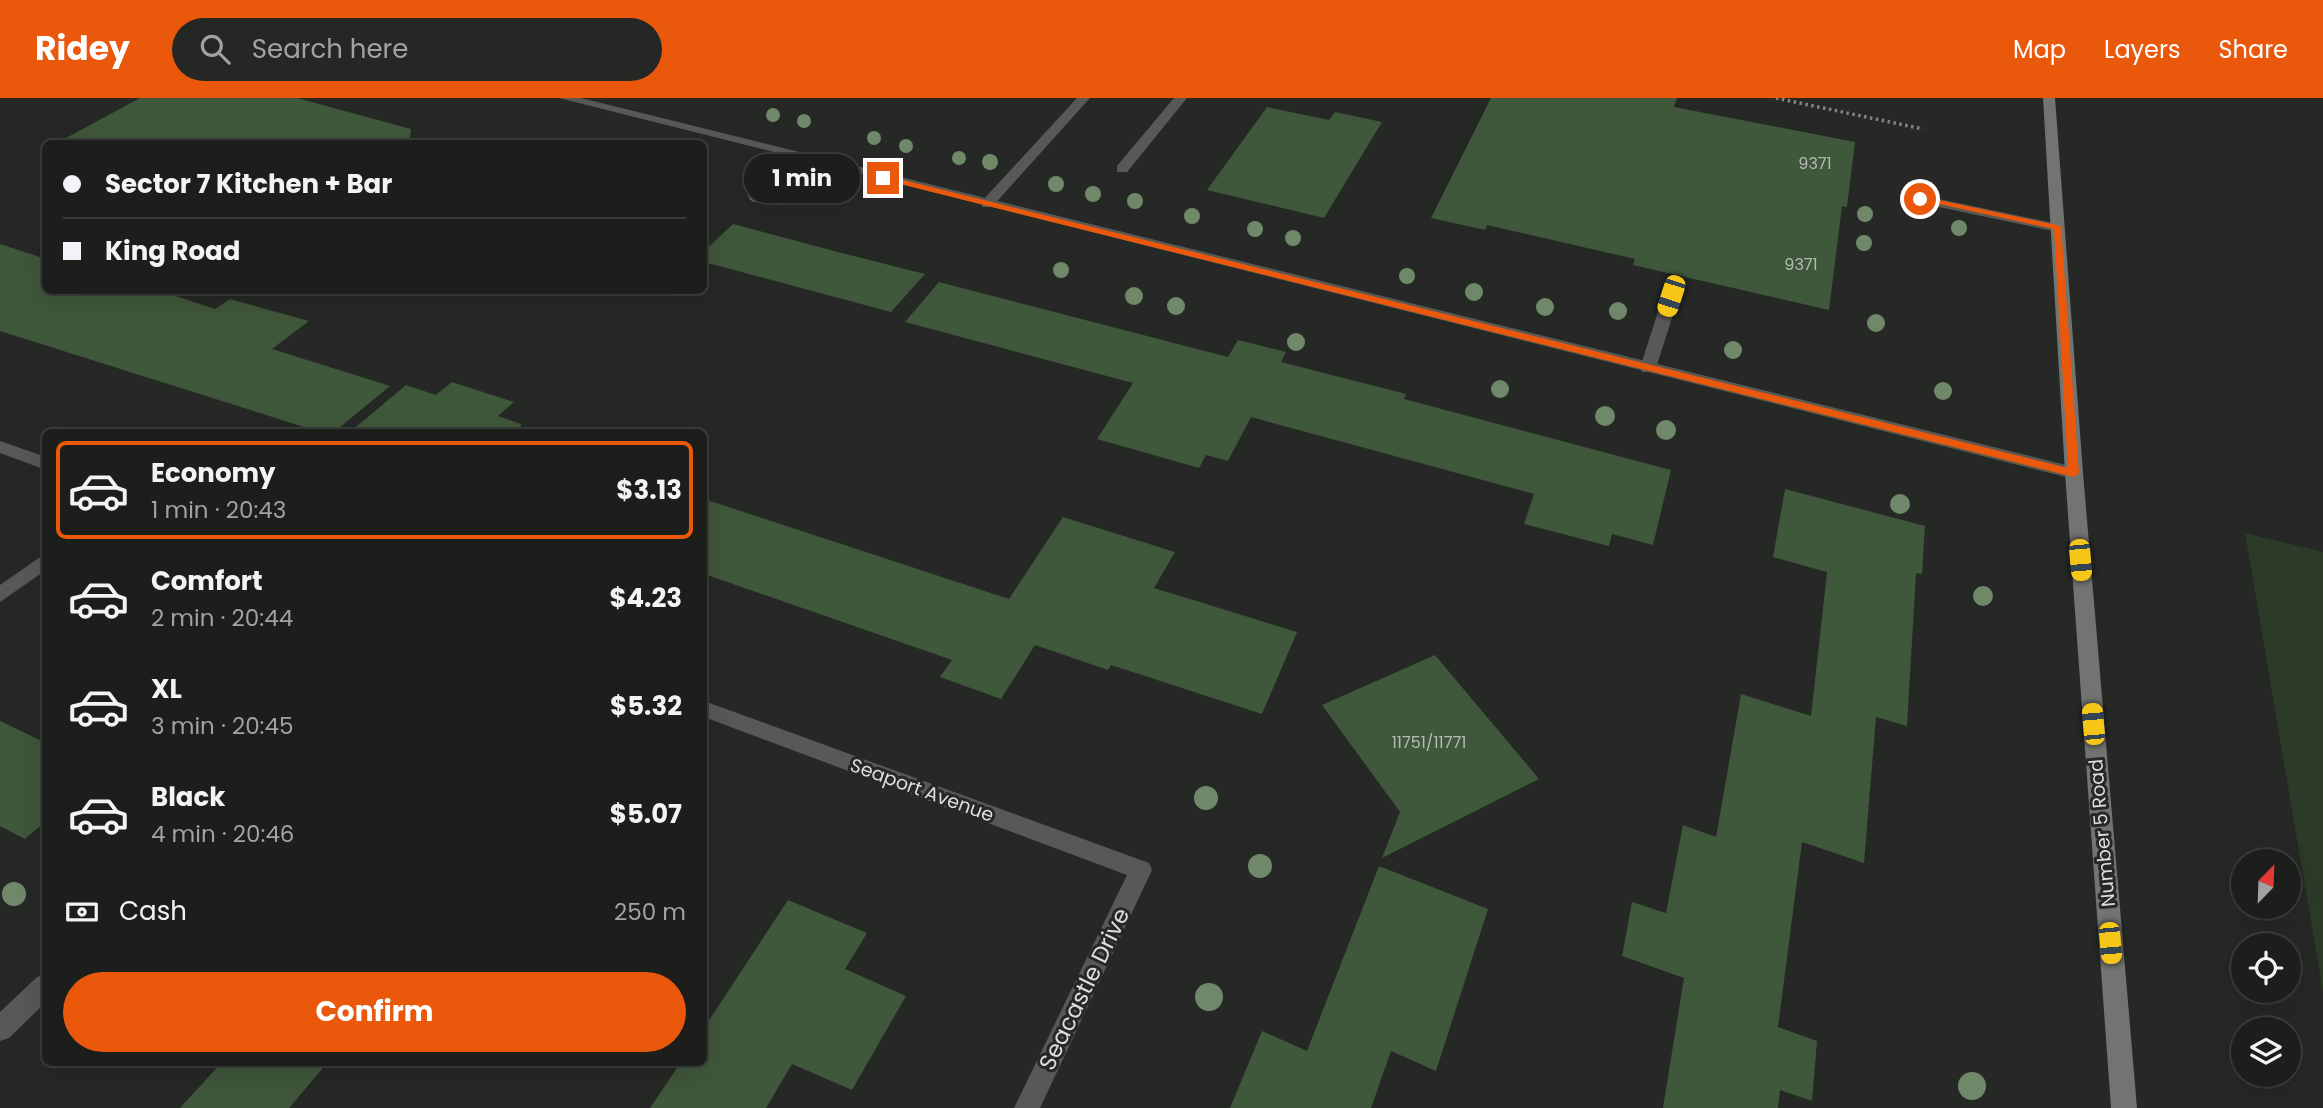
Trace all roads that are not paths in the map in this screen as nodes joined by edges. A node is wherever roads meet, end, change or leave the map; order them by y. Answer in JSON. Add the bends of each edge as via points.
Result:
{"nodes":[{"id":1,"x":565,"y":98,"type":"edge"},
{"id":2,"x":1084,"y":98,"type":"edge"},
{"id":3,"x":1181,"y":98,"type":"edge"},
{"id":4,"x":2049,"y":98,"type":"edge"},
{"id":5,"x":1122,"y":169,"type":"dead end"},
{"id":6,"x":1920,"y":199,"type":"dead end"},
{"id":7,"x":987,"y":204,"type":"junction"},
{"id":8,"x":2058,"y":228,"type":"junction"},
{"id":9,"x":1671,"y":296,"type":"dead end"},
{"id":10,"x":1648,"y":368,"type":"junction"},
{"id":11,"x":0,"y":447,"type":"edge"},
{"id":12,"x":42,"y":463,"type":"edge"},
{"id":13,"x":2074,"y":473,"type":"junction"},
{"id":14,"x":42,"y":564,"type":"edge"},
{"id":15,"x":0,"y":595,"type":"edge"},
{"id":16,"x":707,"y":710,"type":"edge"},
{"id":17,"x":1141,"y":870,"type":"joint"},
{"id":18,"x":42,"y":989,"type":"edge"},
{"id":19,"x":0,"y":1029,"type":"edge"},
{"id":20,"x":1027,"y":1108,"type":"edge"},
{"id":21,"x":2124,"y":1108,"type":"edge"}],
"edges":[{"from":1,"to":7,"type":"street"},
{"from":2,"to":7,"type":"street"},
{"from":3,"to":5,"type":"street"},
{"from":4,"to":8,"type":"main road","name":"Number 5 Road"},
{"from":6,"to":8,"type":"street"},
{"from":7,"to":10,"type":"street"},
{"from":8,"to":13,"type":"main road","name":"Number 5 Road"},
{"from":9,"to":10,"type":"street"},
{"from":10,"to":13,"type":"street"},
{"from":11,"to":12,"type":"street"},
{"from":13,"to":21,"type":"main road","name":"Number 5 Road"},
{"from":14,"to":15,"type":"street"},
{"from":16,"to":17,"type":"street","name":"Seaport Avenue"},
{"from":17,"to":20,"type":"street","name":"Seacastle Drive"},
{"from":18,"to":19,"type":"street"}]}
